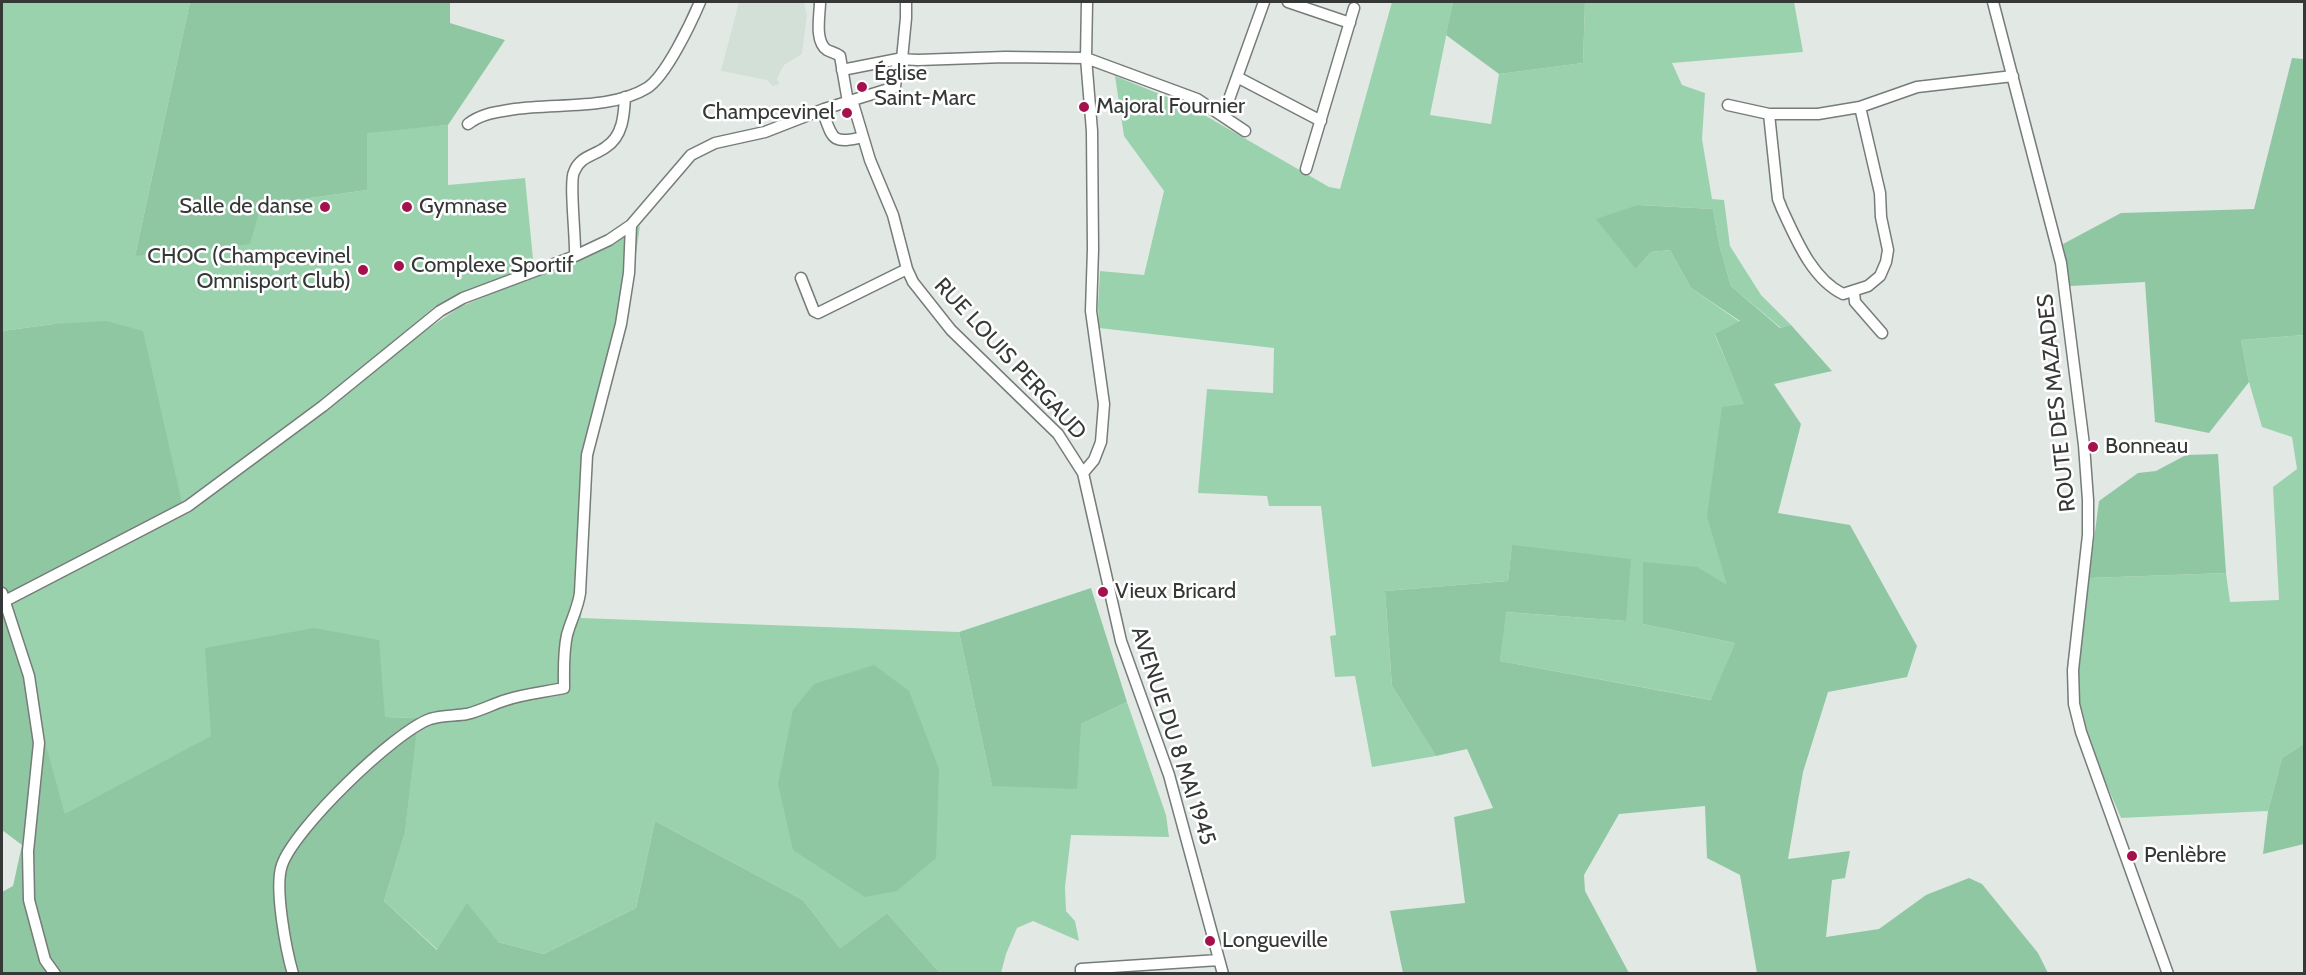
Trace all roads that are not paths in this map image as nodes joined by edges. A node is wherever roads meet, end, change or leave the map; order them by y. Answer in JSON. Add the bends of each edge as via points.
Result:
{"nodes":[{"id":1,"x":700,"y":2,"type":"edge"},
{"id":2,"x":820,"y":2,"type":"edge"},
{"id":3,"x":906,"y":2,"type":"edge"},
{"id":4,"x":1087,"y":2,"type":"edge"},
{"id":5,"x":1264,"y":2,"type":"edge"},
{"id":6,"x":1288,"y":2,"type":"edge"},
{"id":7,"x":1993,"y":2,"type":"edge"},
{"id":8,"x":1354,"y":8,"type":"dead end"},
{"id":9,"x":1350,"y":23,"type":"junction"},
{"id":10,"x":1086,"y":58,"type":"junction"},
{"id":11,"x":900,"y":59,"type":"junction"},
{"id":12,"x":842,"y":70,"type":"junction"},
{"id":13,"x":2013,"y":76,"type":"junction"},
{"id":14,"x":1237,"y":77,"type":"junction"},
{"id":15,"x":625,"y":97,"type":"junction"},
{"id":16,"x":850,"y":101,"type":"junction"},
{"id":17,"x":1728,"y":105,"type":"dead end"},
{"id":18,"x":1860,"y":107,"type":"junction"},
{"id":19,"x":822,"y":110,"type":"junction"},
{"id":20,"x":1769,"y":114,"type":"junction"},
{"id":21,"x":1223,"y":116,"type":"junction"},
{"id":22,"x":1321,"y":121,"type":"junction"},
{"id":23,"x":468,"y":124,"type":"dead end"},
{"id":24,"x":1245,"y":130,"type":"dead end"},
{"id":25,"x":863,"y":137,"type":"junction"},
{"id":26,"x":1306,"y":169,"type":"dead end"},
{"id":27,"x":631,"y":225,"type":"junction"},
{"id":28,"x":575,"y":256,"type":"junction"},
{"id":29,"x":907,"y":269,"type":"junction"},
{"id":30,"x":801,"y":278,"type":"dead end"},
{"id":31,"x":1854,"y":292,"type":"junction"},
{"id":32,"x":1882,"y":333,"type":"dead end"},
{"id":33,"x":1083,"y":473,"type":"junction"},
{"id":34,"x":3,"y":597,"type":"edge"},
{"id":35,"x":1219,"y":960,"type":"junction"},
{"id":36,"x":56,"y":974,"type":"edge"},
{"id":37,"x":293,"y":974,"type":"edge"},
{"id":38,"x":1081,"y":974,"type":"edge"},
{"id":39,"x":1223,"y":974,"type":"edge"},
{"id":40,"x":2168,"y":974,"type":"edge"}],
"edges":[{"from":1,"to":15,"type":"street","via":[[657,78],[647,88]]},
{"from":2,"to":12,"type":"street","via":[[820,38],[828,51],[840,56]]},
{"from":3,"to":11,"type":"street"},
{"from":4,"to":10,"type":"street"},
{"from":5,"to":14,"type":"street"},
{"from":6,"to":9,"type":"street"},
{"from":7,"to":13,"type":"street","name":"ROUTE DES MAZADES"},
{"from":8,"to":9,"type":"street"},
{"from":9,"to":22,"type":"street"},
{"from":10,"to":11,"type":"street"},
{"from":10,"to":21,"type":"street","via":[[1197,99]]},
{"from":10,"to":33,"type":"street","via":[[1092,131],[1091,311],[1104,404],[1101,442]]},
{"from":11,"to":12,"type":"street"},
{"from":11,"to":16,"type":"street","via":[[895,87]]},
{"from":12,"to":16,"type":"street","name":"RUE LOUIS PERGAUD"},
{"from":13,"to":18,"type":"street","via":[[1917,87]]},
{"from":13,"to":40,"type":"street","name":"ROUTE DES MAZADES","via":[[2063,271],[2085,456],[2088,535],[2073,670],[2074,704]]},
{"from":14,"to":21,"type":"street"},
{"from":14,"to":22,"type":"street"},
{"from":15,"to":23,"type":"street","via":[[492,113]]},
{"from":15,"to":28,"type":"street","via":[[617,136],[607,147],[585,157],[573,172]]},
{"from":16,"to":19,"type":"street"},
{"from":16,"to":25,"type":"street","name":"RUE LOUIS PERGAUD"},
{"from":17,"to":20,"type":"street"},
{"from":18,"to":20,"type":"street","via":[[1818,114]]},
{"from":18,"to":31,"type":"street","via":[[1880,193],[1888,250],[1880,276]]},
{"from":19,"to":25,"type":"street","via":[[835,138],[844,141]]},
{"from":19,"to":27,"type":"street","via":[[765,132],[701,148]]},
{"from":20,"to":31,"type":"street","via":[[1782,209],[1816,272],[1833,289],[1844,294]]},
{"from":21,"to":24,"type":"street"},
{"from":22,"to":26,"type":"street"},
{"from":25,"to":29,"type":"street","name":"RUE LOUIS PERGAUD"},
{"from":27,"to":28,"type":"street"},
{"from":27,"to":37,"type":"street","via":[[621,324],[587,455],[580,593],[564,649],[564,688],[508,699],[467,714],[431,719],[413,728],[335,795],[281,866],[285,945]]},
{"from":28,"to":34,"type":"street","via":[[455,302],[188,506]]},
{"from":29,"to":30,"type":"street","via":[[818,313]]},
{"from":29,"to":33,"type":"street","name":"RUE LOUIS PERGAUD","via":[[951,330],[1048,423]]},
{"from":31,"to":32,"type":"street","via":[[1855,302]]},
{"from":33,"to":35,"type":"street","name":"AVENUE DU 8 MAI 1945","via":[[1121,641],[1169,775]]},
{"from":34,"to":36,"type":"street","via":[[29,676],[39,743],[28,851],[29,900],[45,960]]},
{"from":35,"to":38,"type":"street","via":[[1081,969]]},
{"from":35,"to":39,"type":"street","name":"AVENUE DU 8 MAI 1945"}]}
